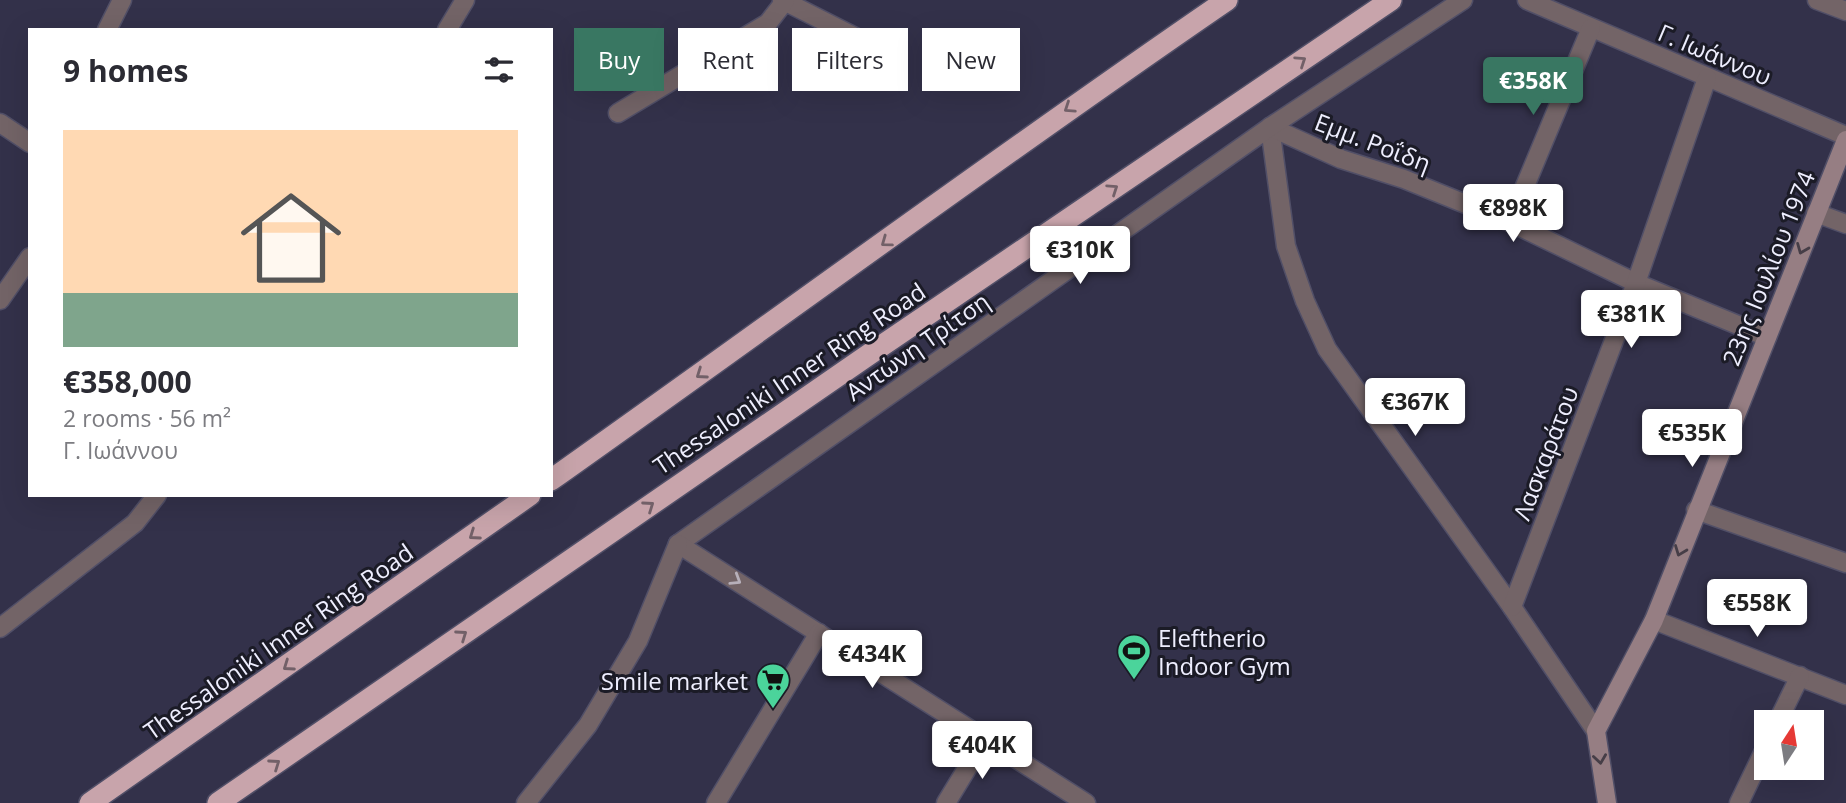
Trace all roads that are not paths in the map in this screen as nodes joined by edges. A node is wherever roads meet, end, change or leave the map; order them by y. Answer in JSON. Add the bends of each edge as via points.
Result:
{"nodes":[{"id":1,"x":122,"y":0,"type":"edge"},
{"id":2,"x":465,"y":0,"type":"edge"},
{"id":3,"x":1227,"y":0,"type":"edge"},
{"id":4,"x":1391,"y":0,"type":"edge"},
{"id":5,"x":1463,"y":0,"type":"edge"},
{"id":6,"x":1527,"y":0,"type":"edge"},
{"id":7,"x":1817,"y":0,"type":"edge"},
{"id":8,"x":783,"y":1,"type":"edge"},
{"id":9,"x":1846,"y":11,"type":"edge"},
{"id":10,"x":108,"y":28,"type":"edge"},
{"id":11,"x":448,"y":28,"type":"edge"},
{"id":12,"x":837,"y":28,"type":"edge"},
{"id":13,"x":1591,"y":28,"type":"junction"},
{"id":14,"x":1707,"y":78,"type":"junction"},
{"id":15,"x":618,"y":113,"type":"dead end"},
{"id":16,"x":0,"y":123,"type":"edge"},
{"id":17,"x":1270,"y":127,"type":"junction"},
{"id":18,"x":1846,"y":138,"type":"edge"},
{"id":19,"x":28,"y":143,"type":"edge"},
{"id":20,"x":1816,"y":213,"type":"junction"},
{"id":21,"x":1510,"y":222,"type":"junction"},
{"id":22,"x":1846,"y":224,"type":"edge"},
{"id":23,"x":28,"y":260,"type":"edge"},
{"id":24,"x":1636,"y":283,"type":"junction"},
{"id":25,"x":0,"y":300,"type":"edge"},
{"id":26,"x":1767,"y":337,"type":"junction"},
{"id":27,"x":553,"y":479,"type":"edge"},
{"id":28,"x":156,"y":497,"type":"edge"},
{"id":29,"x":527,"y":497,"type":"edge"},
{"id":30,"x":1696,"y":510,"type":"junction"},
{"id":31,"x":678,"y":544,"type":"junction"},
{"id":32,"x":1846,"y":563,"type":"edge"},
{"id":33,"x":1513,"y":607,"type":"junction"},
{"id":34,"x":1654,"y":620,"type":"junction"},
{"id":35,"x":0,"y":628,"type":"edge"},
{"id":36,"x":819,"y":634,"type":"junction"},
{"id":37,"x":1800,"y":676,"type":"junction"},
{"id":38,"x":1846,"y":695,"type":"edge"},
{"id":39,"x":1783,"y":710,"type":"edge"},
{"id":40,"x":1596,"y":731,"type":"junction"},
{"id":41,"x":985,"y":739,"type":"junction"},
{"id":42,"x":1754,"y":772,"type":"edge"},
{"id":43,"x":90,"y":803,"type":"edge"},
{"id":44,"x":218,"y":803,"type":"edge"},
{"id":45,"x":526,"y":803,"type":"edge"},
{"id":46,"x":716,"y":803,"type":"edge"},
{"id":47,"x":946,"y":803,"type":"edge"},
{"id":48,"x":1086,"y":803,"type":"edge"},
{"id":49,"x":1607,"y":803,"type":"edge"},
{"id":50,"x":1739,"y":803,"type":"edge"}],
"edges":[{"from":1,"to":10,"type":"street"},
{"from":2,"to":11,"type":"street"},
{"from":3,"to":27,"type":"highway","name":"Thessaloniki Inner Ring Road","one_way":true,"via":[[1036,131]]},
{"from":44,"to":4,"type":"highway","name":"Thessaloniki Inner Ring Road","one_way":true},
{"from":5,"to":17,"type":"street","name":"Αντώνη Τρίτση"},
{"from":6,"to":13,"type":"street","name":"Γ. Ιωάννου"},
{"from":7,"to":9,"type":"street"},
{"from":8,"to":12,"type":"street"},
{"from":8,"to":15,"type":"street","via":[[768,23]]},
{"from":13,"to":14,"type":"street","name":"Γ. Ιωάννου"},
{"from":13,"to":21,"type":"street"},
{"from":14,"to":18,"type":"street","name":"Γ. Ιωάννου"},
{"from":14,"to":24,"type":"street","name":"Λασκαράτου"},
{"from":16,"to":19,"type":"street"},
{"from":17,"to":21,"type":"street","name":"Εμμ. Ροΐδη","via":[[1340,159]]},
{"from":17,"to":31,"type":"street","name":"Αντώνη Τρίτση"},
{"from":17,"to":33,"type":"street","via":[[1286,246],[1327,349]]},
{"from":18,"to":20,"type":"street","name":"23ης Ιουλίου 1974"},
{"from":20,"to":22,"type":"street"},
{"from":20,"to":26,"type":"street","name":"23ης Ιουλίου 1974","one_way":true},
{"from":21,"to":24,"type":"street","name":"Εμμ. Ροΐδη"},
{"from":23,"to":25,"type":"street"},
{"from":24,"to":26,"type":"street","name":"Εμμ. Ροΐδη"},
{"from":24,"to":33,"type":"street","name":"Λασκαράτου"},
{"from":26,"to":30,"type":"street","name":"23ης Ιουλίου 1974"},
{"from":28,"to":35,"type":"street","via":[[135,523]]},
{"from":29,"to":43,"type":"highway","name":"Thessaloniki Inner Ring Road","one_way":true},
{"from":30,"to":32,"type":"street"},
{"from":30,"to":34,"type":"street","name":"23ης Ιουλίου 1974","one_way":true},
{"from":31,"to":36,"type":"street","one_way":true},
{"from":31,"to":45,"type":"street","via":[[638,641],[588,725]]},
{"from":33,"to":40,"type":"street"},
{"from":34,"to":37,"type":"street"},
{"from":34,"to":40,"type":"street","name":"23ης Ιουλίου 1974"},
{"from":36,"to":41,"type":"street"},
{"from":36,"to":46,"type":"street"},
{"from":37,"to":38,"type":"street"},
{"from":37,"to":39,"type":"street"},
{"from":40,"to":49,"type":"street","one_way":true},
{"from":41,"to":47,"type":"street"},
{"from":41,"to":48,"type":"street"},
{"from":42,"to":50,"type":"street"}]}
